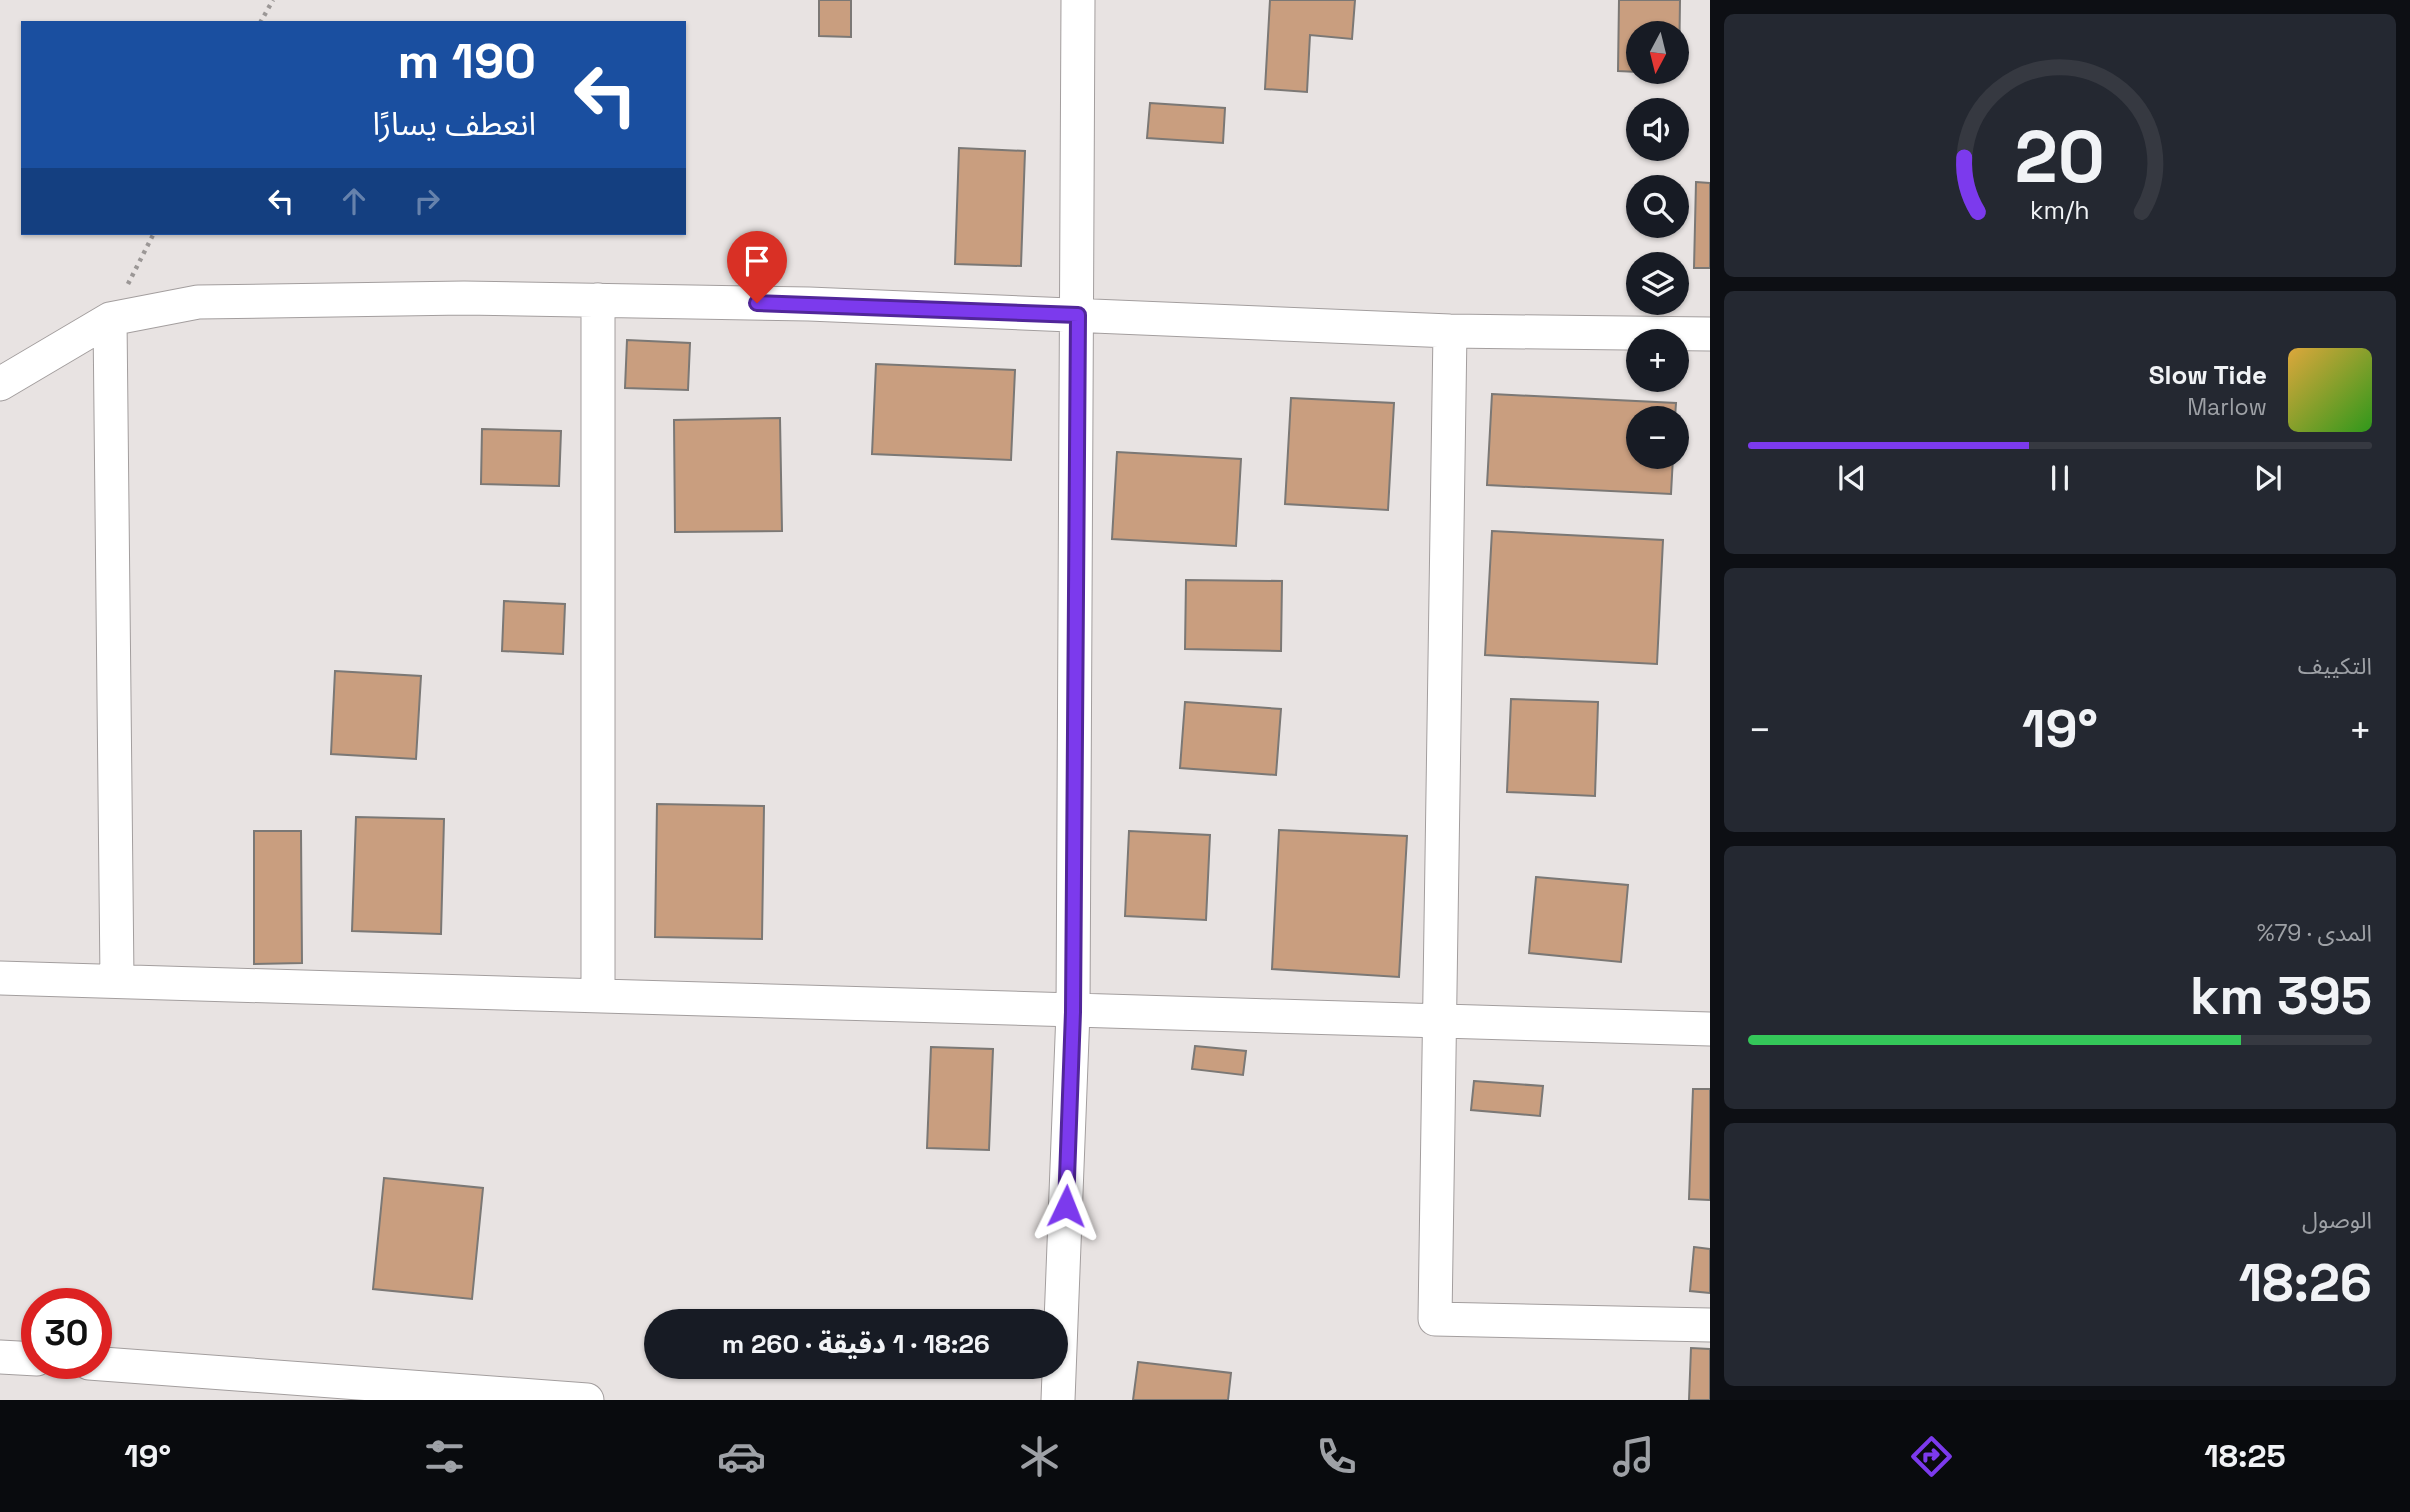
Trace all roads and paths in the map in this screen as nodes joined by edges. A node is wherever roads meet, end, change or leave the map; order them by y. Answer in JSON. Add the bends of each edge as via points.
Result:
{"nodes":[{"id":1,"x":273,"y":0,"type":"edge"},
{"id":2,"x":1078,"y":0,"type":"edge"},
{"id":3,"x":261,"y":21,"type":"edge"},
{"id":4,"x":152,"y":235,"type":"edge"},
{"id":5,"x":598,"y":300,"type":"junction"},
{"id":6,"x":1078,"y":315,"type":"junction"},
{"id":7,"x":110,"y":319,"type":"junction"},
{"id":8,"x":1450,"y":331,"type":"junction"},
{"id":9,"x":1710,"y":334,"type":"edge"},
{"id":10,"x":0,"y":384,"type":"edge"},
{"id":11,"x":0,"y":978,"type":"edge"},
{"id":12,"x":117,"y":979,"type":"junction"},
{"id":13,"x":598,"y":995,"type":"junction"},
{"id":14,"x":1073,"y":1012,"type":"junction"},
{"id":15,"x":1442,"y":1021,"type":"junction"},
{"id":16,"x":1710,"y":1029,"type":"edge"},
{"id":17,"x":1710,"y":1325,"type":"edge"},
{"id":18,"x":0,"y":1357,"type":"edge"},
{"id":19,"x":21,"y":1358,"type":"edge"},
{"id":20,"x":112,"y":1365,"type":"edge"},
{"id":21,"x":587,"y":1400,"type":"edge"},
{"id":22,"x":1058,"y":1400,"type":"edge"}],
"edges":[{"from":1,"to":3,"type":"path"},
{"from":2,"to":6,"type":"street"},
{"from":4,"to":7,"type":"path"},
{"from":5,"to":6,"type":"street"},
{"from":5,"to":7,"type":"street","via":[[198,302]]},
{"from":5,"to":13,"type":"street"},
{"from":6,"to":8,"type":"street"},
{"from":6,"to":14,"type":"street"},
{"from":7,"to":10,"type":"street"},
{"from":7,"to":12,"type":"street"},
{"from":8,"to":9,"type":"street"},
{"from":8,"to":15,"type":"street"},
{"from":11,"to":12,"type":"street"},
{"from":12,"to":13,"type":"street"},
{"from":13,"to":14,"type":"street"},
{"from":14,"to":15,"type":"street"},
{"from":14,"to":22,"type":"street"},
{"from":15,"to":16,"type":"street"},
{"from":15,"to":17,"type":"street","via":[[1435,1319]]},
{"from":18,"to":19,"type":"street"},
{"from":20,"to":21,"type":"street"}]}
